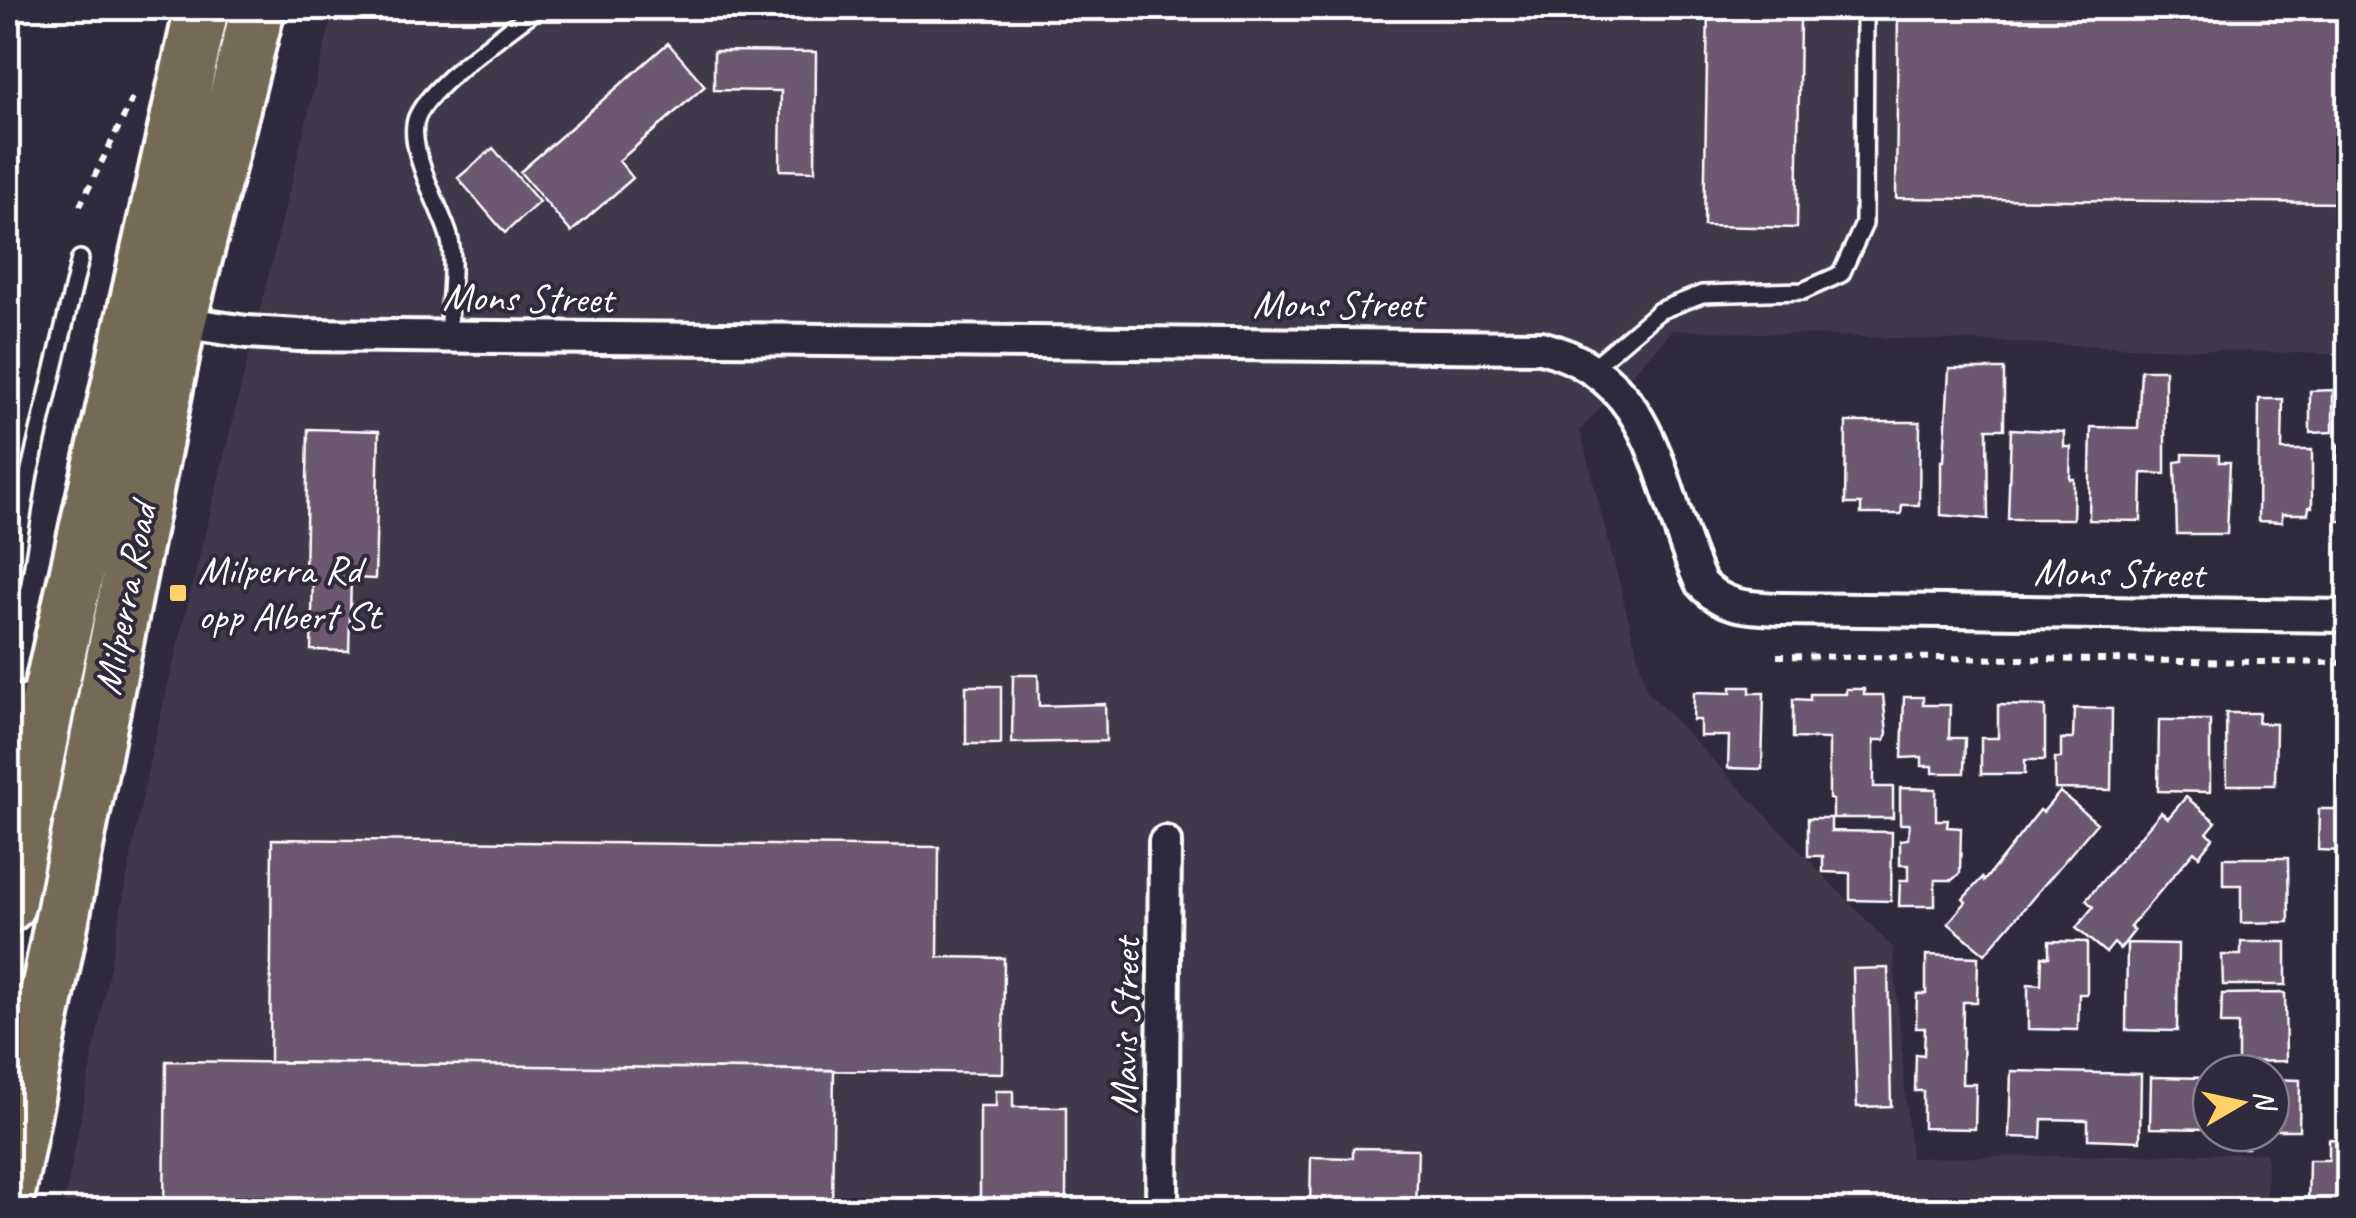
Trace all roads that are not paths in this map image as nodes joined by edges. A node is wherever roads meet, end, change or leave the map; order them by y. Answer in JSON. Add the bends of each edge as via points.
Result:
{"nodes":[{"id":1,"x":202,"y":8,"type":"edge"},
{"id":2,"x":258,"y":8,"type":"edge"},
{"id":3,"x":538,"y":8,"type":"edge"},
{"id":4,"x":1865,"y":8,"type":"edge"},
{"id":5,"x":80,"y":259,"type":"dead end"},
{"id":6,"x":179,"y":322,"type":"junction"},
{"id":7,"x":448,"y":337,"type":"junction"},
{"id":8,"x":1591,"y":369,"type":"junction"},
{"id":9,"x":8,"y":603,"type":"edge"},
{"id":10,"x":2348,"y":616,"type":"edge"},
{"id":11,"x":28,"y":702,"type":"edge"},
{"id":12,"x":1165,"y":842,"type":"dead end"},
{"id":13,"x":8,"y":905,"type":"edge"},
{"id":14,"x":8,"y":1194,"type":"edge"},
{"id":15,"x":1162,"y":1210,"type":"edge"}],
"edges":[{"from":1,"to":11,"type":"highway","name":"Milperra Road"},
{"from":2,"to":6,"type":"highway","name":"Milperra Road"},
{"from":3,"to":7,"type":"lane","via":[[444,84],[417,117],[415,140],[450,240]]},
{"from":4,"to":8,"type":"lane","via":[[1864,224],[1841,274],[1802,290],[1702,294],[1659,311]]},
{"from":5,"to":9,"type":"lane","via":[[29,474]]},
{"from":6,"to":7,"type":"street","name":"Mons Street","via":[[258,333]]},
{"from":6,"to":14,"type":"highway","name":"Milperra Road"},
{"from":7,"to":8,"type":"street","name":"Mons Street","via":[[1523,346],[1560,352]]},
{"from":8,"to":10,"type":"street","name":"Mons Street","via":[[1642,421],[1700,583],[1734,605]]},
{"from":11,"to":13,"type":"highway","name":"Milperra Road"},
{"from":12,"to":15,"type":"street","name":"Mavis Street"}]}
